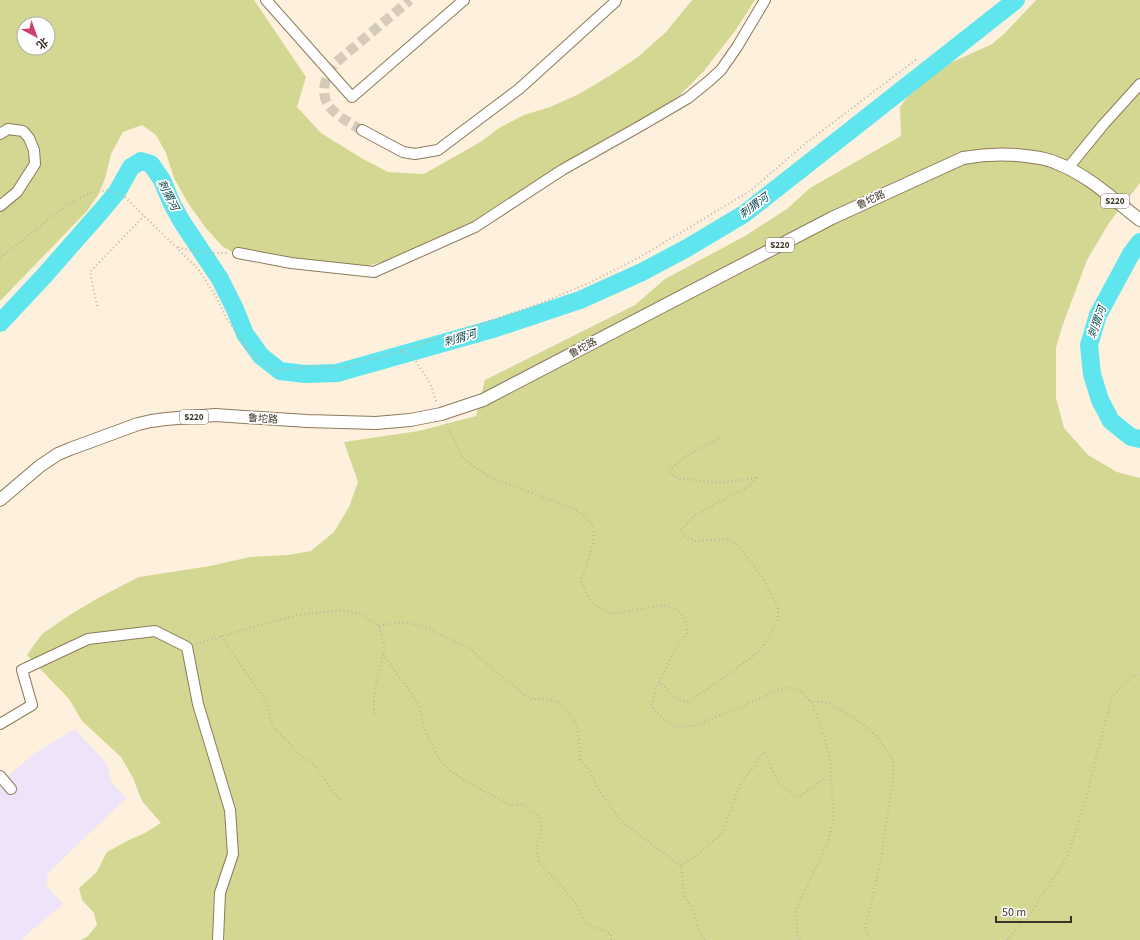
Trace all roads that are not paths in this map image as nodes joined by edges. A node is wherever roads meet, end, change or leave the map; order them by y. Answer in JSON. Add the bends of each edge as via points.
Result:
{"nodes":[{"id":1,"x":266,"y":0,"type":"edge"},
{"id":2,"x":464,"y":0,"type":"edge"},
{"id":3,"x":616,"y":0,"type":"edge"},
{"id":4,"x":765,"y":0,"type":"edge"},
{"id":5,"x":1140,"y":84,"type":"edge"},
{"id":6,"x":362,"y":130,"type":"tunnel mouth"},
{"id":7,"x":0,"y":134,"type":"edge"},
{"id":8,"x":1068,"y":168,"type":"junction"},
{"id":9,"x":0,"y":206,"type":"edge"},
{"id":10,"x":1140,"y":220,"type":"edge"},
{"id":11,"x":238,"y":253,"type":"road end"},
{"id":12,"x":0,"y":500,"type":"edge"},
{"id":13,"x":0,"y":724,"type":"edge"},
{"id":14,"x":0,"y":776,"type":"edge"},
{"id":15,"x":11,"y":789,"type":"dead end"},
{"id":16,"x":218,"y":940,"type":"edge"}],
"edges":[{"from":1,"to":2,"type":"street","via":[[352,97]]},
{"from":3,"to":6,"type":"street","via":[[519,89],[438,150],[415,154],[403,152]]},
{"from":4,"to":11,"type":"street","via":[[721,70],[688,98],[562,170],[475,227],[374,272],[291,263]]},
{"from":5,"to":8,"type":"street"},
{"from":7,"to":9,"type":"street","via":[[8,129],[23,131],[34,150],[35,164],[17,192]]},
{"from":8,"to":10,"type":"main road","name":"鲁坨路","number":"S220","via":[[1091,181]]},
{"from":8,"to":12,"type":"main road","name":"鲁坨路","number":"S220","bridge":true,"via":[[1053,161],[1031,156],[986,154],[963,158],[832,218],[483,400],[441,414],[400,422],[376,423],[216,416],[152,421],[58,454]]},
{"from":13,"to":16,"type":"street","via":[[32,705],[22,670],[88,639],[155,631],[187,647],[198,704],[230,810],[233,854],[220,894]]},
{"from":14,"to":15,"type":"street"}]}
